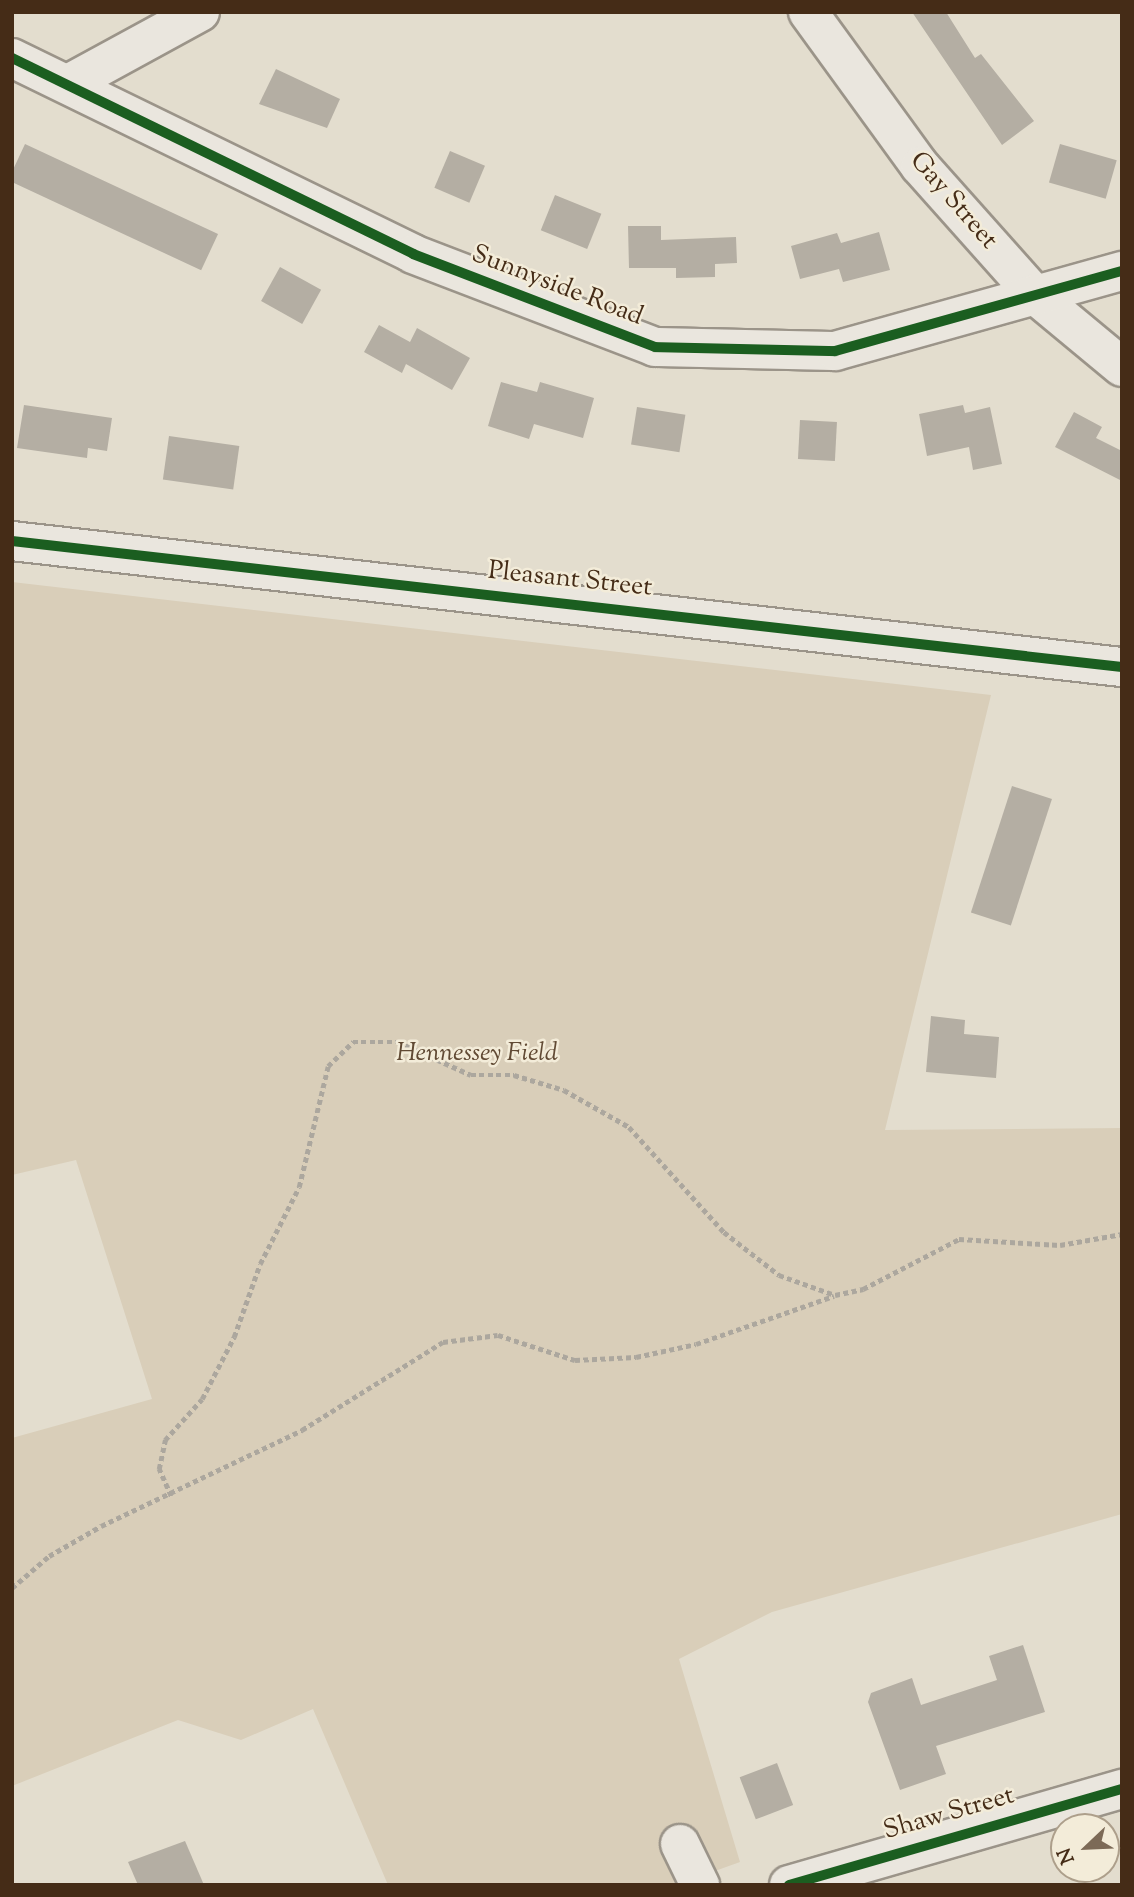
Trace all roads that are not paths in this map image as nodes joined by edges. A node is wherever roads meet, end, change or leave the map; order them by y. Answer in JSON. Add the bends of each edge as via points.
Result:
{"nodes":[{"id":1,"x":200,"y":12,"type":"edge"},
{"id":2,"x":808,"y":12,"type":"edge"},
{"id":3,"x":12,"y":58,"type":"edge"},
{"id":4,"x":70,"y":83,"type":"junction"},
{"id":5,"x":1122,"y":271,"type":"edge"},
{"id":6,"x":1034,"y":294,"type":"junction"},
{"id":7,"x":1122,"y":367,"type":"edge"},
{"id":8,"x":12,"y":541,"type":"edge"},
{"id":9,"x":1122,"y":667,"type":"edge"},
{"id":10,"x":1122,"y":1789,"type":"edge"},
{"id":11,"x":680,"y":1844,"type":"dead end"},
{"id":12,"x":700,"y":1885,"type":"edge"},
{"id":13,"x":789,"y":1885,"type":"edge"}],
"edges":[{"from":1,"to":4,"type":"street"},
{"from":2,"to":6,"type":"street","name":"Gay Street","via":[[920,166]]},
{"from":3,"to":4,"type":"street","name":"Sunnyside Road"},
{"from":4,"to":6,"type":"street","name":"Sunnyside Road","via":[[413,254],[654,347],[835,351]]},
{"from":5,"to":6,"type":"street","name":"Sunnyside Road"},
{"from":6,"to":7,"type":"street","name":"Gay Street"},
{"from":8,"to":9,"type":"street","name":"Pleasant Street"},
{"from":10,"to":13,"type":"street","name":"Shaw Street"},
{"from":11,"to":12,"type":"street"}]}
